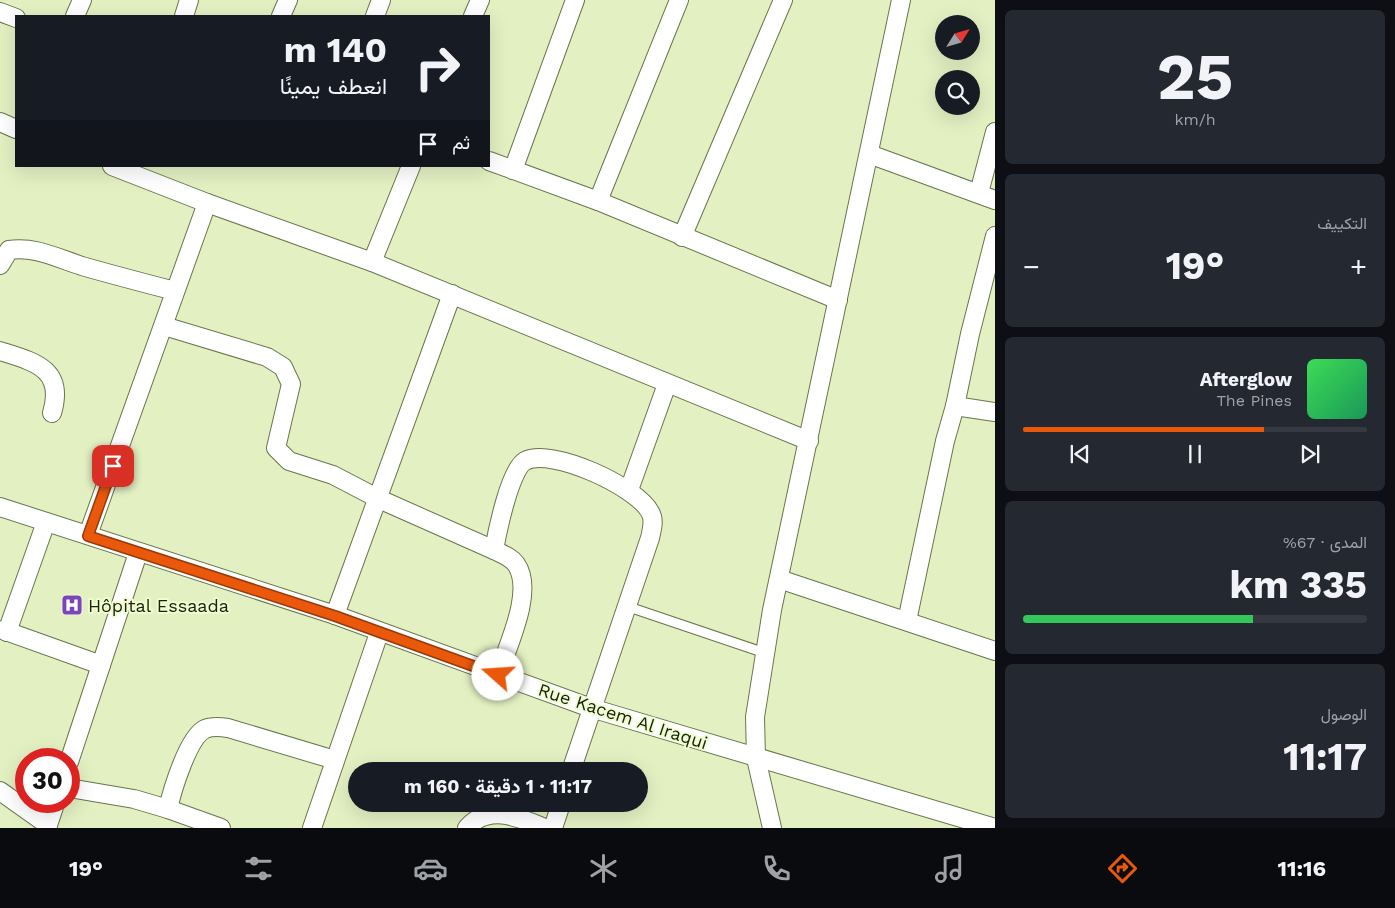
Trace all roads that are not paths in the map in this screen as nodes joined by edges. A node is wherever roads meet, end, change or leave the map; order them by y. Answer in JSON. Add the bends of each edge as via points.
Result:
{"nodes":[{"id":1,"x":82,"y":0,"type":"edge"},
{"id":2,"x":189,"y":0,"type":"edge"},
{"id":3,"x":288,"y":0,"type":"edge"},
{"id":4,"x":381,"y":0,"type":"edge"},
{"id":5,"x":480,"y":0,"type":"edge"},
{"id":6,"x":576,"y":0,"type":"edge"},
{"id":7,"x":679,"y":0,"type":"edge"},
{"id":8,"x":783,"y":0,"type":"edge"},
{"id":9,"x":901,"y":0,"type":"edge"},
{"id":10,"x":0,"y":12,"type":"edge"},
{"id":11,"x":76,"y":15,"type":"edge"},
{"id":12,"x":184,"y":15,"type":"edge"},
{"id":13,"x":280,"y":15,"type":"edge"},
{"id":14,"x":374,"y":15,"type":"edge"},
{"id":15,"x":473,"y":15,"type":"edge"},
{"id":16,"x":15,"y":18,"type":"edge"},
{"id":17,"x":0,"y":122,"type":"edge"},
{"id":18,"x":15,"y":129,"type":"edge"},
{"id":19,"x":995,"y":132,"type":"edge"},
{"id":20,"x":869,"y":154,"type":"junction"},
{"id":21,"x":490,"y":161,"type":"edge"},
{"id":22,"x":115,"y":167,"type":"edge"},
{"id":23,"x":411,"y":167,"type":"edge"},
{"id":24,"x":513,"y":170,"type":"junction"},
{"id":25,"x":979,"y":193,"type":"junction"},
{"id":26,"x":995,"y":200,"type":"edge"},
{"id":27,"x":598,"y":201,"type":"junction"},
{"id":28,"x":207,"y":203,"type":"junction"},
{"id":29,"x":995,"y":236,"type":"edge"},
{"id":30,"x":682,"y":237,"type":"junction"},
{"id":31,"x":372,"y":262,"type":"junction"},
{"id":32,"x":0,"y":265,"type":"edge"},
{"id":33,"x":175,"y":291,"type":"junction"},
{"id":34,"x":452,"y":294,"type":"junction"},
{"id":35,"x":838,"y":300,"type":"junction"},
{"id":36,"x":164,"y":326,"type":"junction"},
{"id":37,"x":0,"y":351,"type":"edge"},
{"id":38,"x":667,"y":384,"type":"junction"},
{"id":39,"x":955,"y":406,"type":"junction"},
{"id":40,"x":995,"y":412,"type":"edge"},
{"id":41,"x":52,"y":413,"type":"dead end"},
{"id":42,"x":809,"y":441,"type":"junction"},
{"id":43,"x":629,"y":490,"type":"junction"},
{"id":44,"x":379,"y":499,"type":"junction"},
{"id":45,"x":0,"y":507,"type":"edge"},
{"id":46,"x":46,"y":522,"type":"junction"},
{"id":47,"x":88,"y":536,"type":"junction"},
{"id":48,"x":494,"y":550,"type":"junction"},
{"id":49,"x":138,"y":553,"type":"junction"},
{"id":50,"x":780,"y":579,"type":"junction"},
{"id":51,"x":626,"y":606,"type":"junction"},
{"id":52,"x":335,"y":616,"type":"junction"},
{"id":53,"x":907,"y":621,"type":"junction"},
{"id":54,"x":3,"y":633,"type":"edge"},
{"id":55,"x":379,"y":633,"type":"junction"},
{"id":56,"x":995,"y":650,"type":"edge"},
{"id":57,"x":765,"y":654,"type":"junction"},
{"id":58,"x":101,"y":664,"type":"junction"},
{"id":59,"x":498,"y":675,"type":"junction"},
{"id":60,"x":592,"y":708,"type":"junction"},
{"id":61,"x":74,"y":748,"type":"edge"},
{"id":62,"x":756,"y":758,"type":"junction"},
{"id":63,"x":335,"y":760,"type":"junction"},
{"id":64,"x":574,"y":762,"type":"edge"},
{"id":65,"x":0,"y":790,"type":"edge"},
{"id":66,"x":80,"y":790,"type":"edge"},
{"id":67,"x":168,"y":809,"type":"junction"},
{"id":68,"x":558,"y":812,"type":"edge"},
{"id":69,"x":52,"y":813,"type":"edge"},
{"id":70,"x":48,"y":826,"type":"edge"},
{"id":71,"x":221,"y":828,"type":"edge"},
{"id":72,"x":312,"y":828,"type":"edge"},
{"id":73,"x":467,"y":828,"type":"edge"},
{"id":74,"x":545,"y":828,"type":"edge"},
{"id":75,"x":553,"y":828,"type":"edge"},
{"id":76,"x":772,"y":828,"type":"edge"},
{"id":77,"x":995,"y":828,"type":"edge"}],
"edges":[{"from":1,"to":11,"type":"street"},
{"from":2,"to":12,"type":"street"},
{"from":3,"to":13,"type":"street"},
{"from":4,"to":14,"type":"street"},
{"from":5,"to":15,"type":"street"},
{"from":6,"to":24,"type":"street"},
{"from":7,"to":27,"type":"street"},
{"from":8,"to":30,"type":"street"},
{"from":9,"to":20,"type":"street"},
{"from":10,"to":16,"type":"street"},
{"from":17,"to":18,"type":"street"},
{"from":19,"to":25,"type":"street"},
{"from":20,"to":25,"type":"street"},
{"from":20,"to":35,"type":"street"},
{"from":21,"to":24,"type":"street"},
{"from":22,"to":28,"type":"street"},
{"from":23,"to":31,"type":"street"},
{"from":24,"to":27,"type":"street"},
{"from":25,"to":26,"type":"street"},
{"from":27,"to":30,"type":"street"},
{"from":28,"to":31,"type":"street"},
{"from":28,"to":33,"type":"street"},
{"from":29,"to":39,"type":"street"},
{"from":30,"to":35,"type":"street"},
{"from":31,"to":34,"type":"street"},
{"from":32,"to":33,"type":"street","via":[[9,250],[23,248]]},
{"from":33,"to":36,"type":"street"},
{"from":34,"to":38,"type":"street"},
{"from":34,"to":44,"type":"street"},
{"from":35,"to":42,"type":"street"},
{"from":36,"to":44,"type":"street","via":[[267,357],[283,367],[291,384],[276,448],[280,454],[289,461],[333,475]]},
{"from":36,"to":47,"type":"street"},
{"from":37,"to":41,"type":"street","via":[[37,363],[49,373],[57,398]]},
{"from":38,"to":42,"type":"street"},
{"from":38,"to":43,"type":"street"},
{"from":39,"to":40,"type":"street"},
{"from":39,"to":53,"type":"street"},
{"from":42,"to":50,"type":"street"},
{"from":43,"to":48,"type":"street","via":[[562,459],[548,457],[525,461],[517,469],[499,521]]},
{"from":43,"to":51,"type":"street","via":[[644,503],[653,525]]},
{"from":44,"to":48,"type":"street"},
{"from":44,"to":52,"type":"street"},
{"from":45,"to":46,"type":"street","name":"Rue Kacem Al Iraqui"},
{"from":46,"to":47,"type":"street","name":"Rue Kacem Al Iraqui"},
{"from":46,"to":54,"type":"street"},
{"from":47,"to":49,"type":"street","name":"Rue Kacem Al Iraqui"},
{"from":48,"to":59,"type":"street","via":[[510,557],[516,564],[524,587],[521,607]]},
{"from":49,"to":52,"type":"street","name":"Rue Kacem Al Iraqui"},
{"from":49,"to":58,"type":"street"},
{"from":50,"to":53,"type":"street"},
{"from":50,"to":57,"type":"street"},
{"from":51,"to":57,"type":"lane"},
{"from":51,"to":60,"type":"street"},
{"from":52,"to":55,"type":"street","name":"Rue Kacem Al Iraqui"},
{"from":53,"to":56,"type":"street"},
{"from":54,"to":58,"type":"street"},
{"from":55,"to":59,"type":"street","name":"Rue Kacem Al Iraqui"},
{"from":55,"to":63,"type":"street"},
{"from":57,"to":62,"type":"street","via":[[755,717]]},
{"from":58,"to":61,"type":"street"},
{"from":59,"to":60,"type":"street","name":"Rue Kacem Al Iraqui"},
{"from":60,"to":62,"type":"street","name":"Rue Kacem Al Iraqui"},
{"from":60,"to":64,"type":"street"},
{"from":62,"to":76,"type":"street"},
{"from":62,"to":77,"type":"street","name":"Rue Kacem Al Iraqui"},
{"from":63,"to":67,"type":"street","via":[[228,728],[204,729],[193,742]]},
{"from":63,"to":72,"type":"street"},
{"from":65,"to":70,"type":"street"},
{"from":66,"to":67,"type":"street","via":[[134,799]]},
{"from":67,"to":71,"type":"street"},
{"from":68,"to":75,"type":"street"},
{"from":69,"to":70,"type":"street"},
{"from":73,"to":74,"type":"street","via":[[475,819],[486,815],[512,816]]}]}
